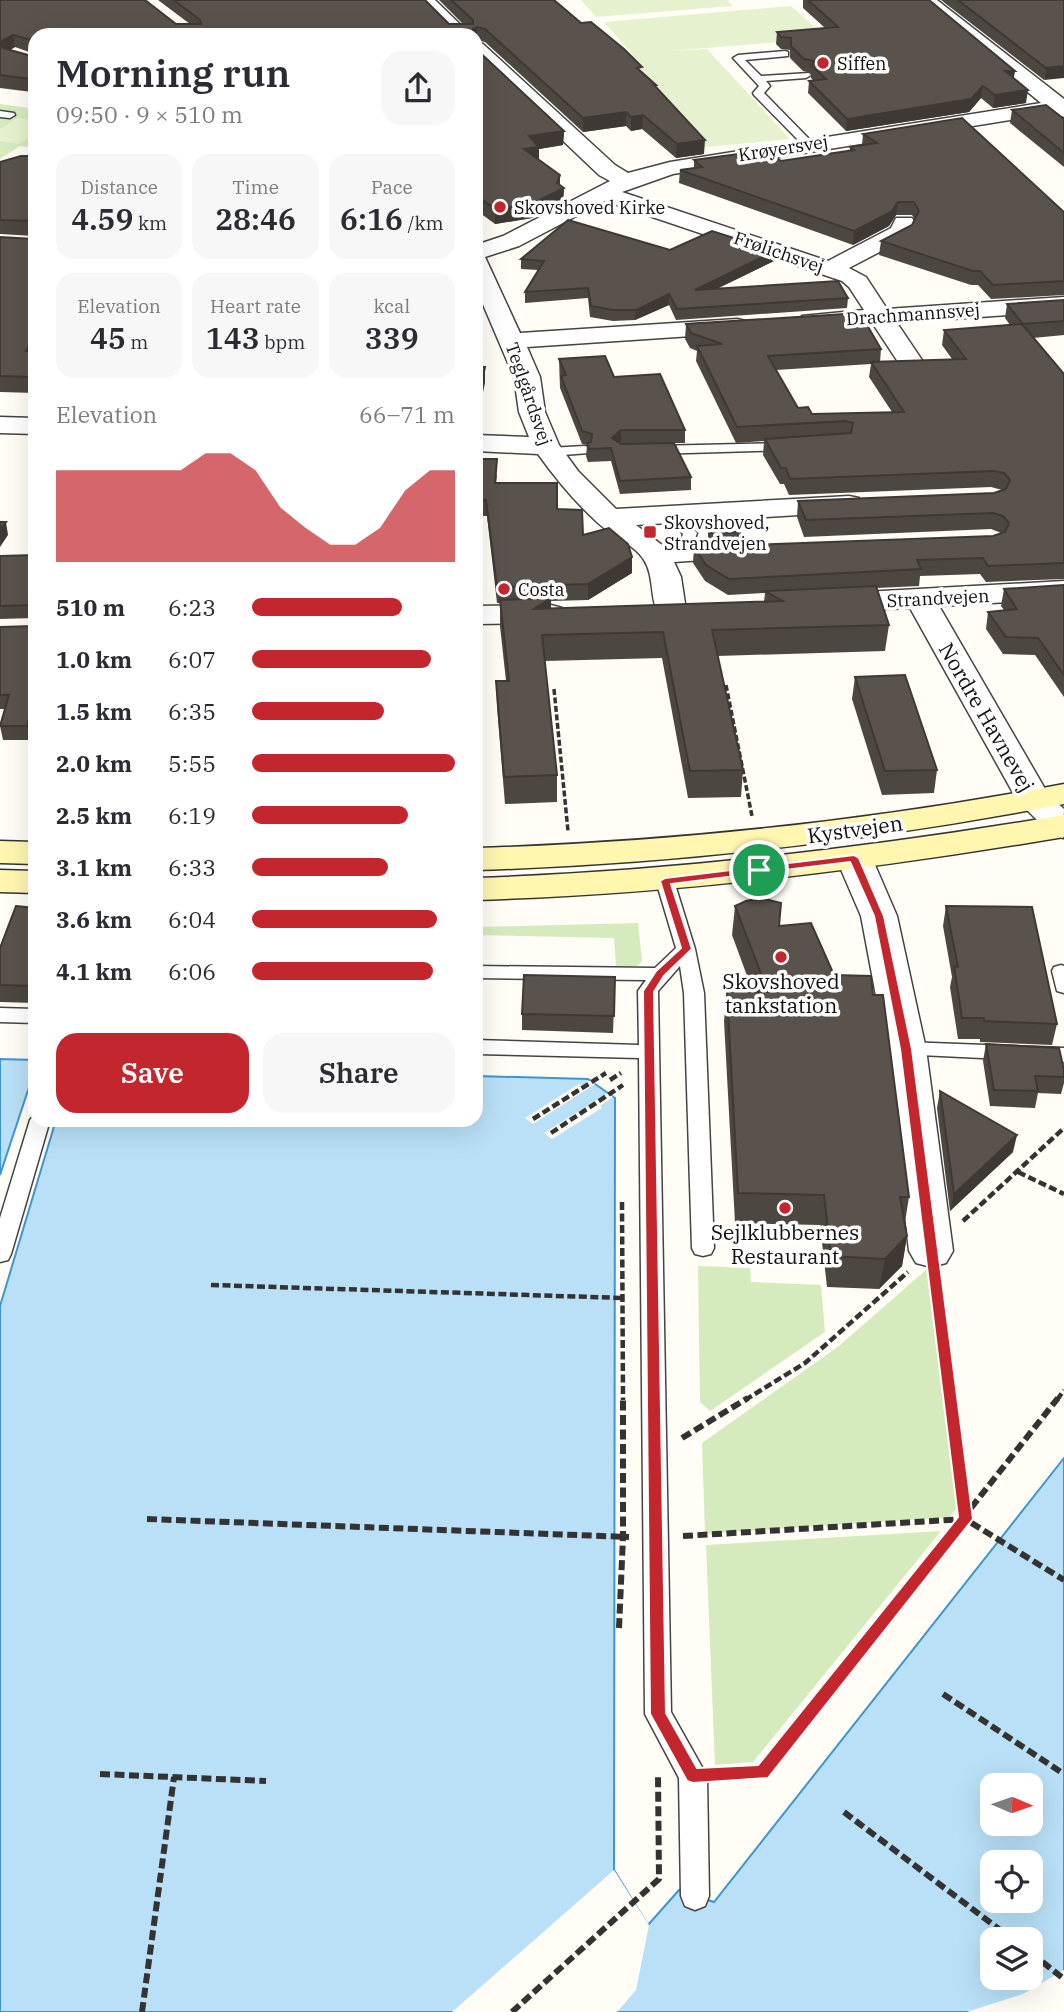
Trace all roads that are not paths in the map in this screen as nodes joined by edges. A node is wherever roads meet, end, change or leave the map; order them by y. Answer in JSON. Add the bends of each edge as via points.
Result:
{"nodes":[{"id":1,"x":425,"y":0,"type":"edge"},
{"id":2,"x":926,"y":0,"type":"edge"},
{"id":3,"x":455,"y":28,"type":"edge"},
{"id":4,"x":785,"y":54,"type":"edge"},
{"id":5,"x":483,"y":55,"type":"edge"},
{"id":6,"x":806,"y":75,"type":"edge"},
{"id":7,"x":759,"y":79,"type":"junction"},
{"id":8,"x":1062,"y":107,"type":"edge"},
{"id":9,"x":808,"y":144,"type":"junction"},
{"id":10,"x":626,"y":181,"type":"junction"},
{"id":11,"x":603,"y":193,"type":"junction"},
{"id":12,"x":904,"y":223,"type":"dead end"},
{"id":13,"x":483,"y":249,"type":"edge"},
{"id":14,"x":830,"y":269,"type":"junction"},
{"id":15,"x":483,"y":277,"type":"edge"},
{"id":16,"x":1064,"y":304,"type":"edge"},
{"id":17,"x":880,"y":316,"type":"junction"},
{"id":18,"x":788,"y":322,"type":"edge"},
{"id":19,"x":762,"y":324,"type":"edge"},
{"id":20,"x":512,"y":341,"type":"junction"},
{"id":21,"x":913,"y":366,"type":"edge"},
{"id":22,"x":0,"y":425,"type":"edge"},
{"id":23,"x":28,"y":426,"type":"edge"},
{"id":24,"x":483,"y":444,"type":"edge"},
{"id":25,"x":806,"y":446,"type":"edge"},
{"id":26,"x":548,"y":449,"type":"junction"},
{"id":27,"x":584,"y":450,"type":"edge"},
{"id":28,"x":635,"y":450,"type":"edge"},
{"id":29,"x":880,"y":503,"type":"edge"},
{"id":30,"x":649,"y":514,"type":"junction"},
{"id":31,"x":609,"y":518,"type":"junction"},
{"id":32,"x":776,"y":547,"type":"edge"},
{"id":33,"x":662,"y":554,"type":"junction"},
{"id":34,"x":1064,"y":590,"type":"edge"},
{"id":35,"x":920,"y":599,"type":"junction"},
{"id":36,"x":806,"y":604,"type":"edge"},
{"id":37,"x":639,"y":611,"type":"edge"},
{"id":38,"x":573,"y":614,"type":"edge"},
{"id":39,"x":483,"y":615,"type":"edge"},
{"id":40,"x":1049,"y":797,"type":"edge"},
{"id":41,"x":1064,"y":827,"type":"edge"},
{"id":42,"x":0,"y":852,"type":"edge"},
{"id":43,"x":28,"y":853,"type":"edge"},
{"id":44,"x":854,"y":858,"type":"junction"},
{"id":45,"x":483,"y":859,"type":"edge"},
{"id":46,"x":0,"y":881,"type":"edge"},
{"id":47,"x":665,"y":881,"type":"junction"},
{"id":48,"x":28,"y":882,"type":"edge"},
{"id":49,"x":483,"y":889,"type":"edge"},
{"id":50,"x":687,"y":949,"type":"junction"},
{"id":51,"x":483,"y":972,"type":"edge"},
{"id":52,"x":660,"y":974,"type":"junction"},
{"id":53,"x":0,"y":1015,"type":"edge"},
{"id":54,"x":28,"y":1016,"type":"edge"},
{"id":55,"x":483,"y":1048,"type":"edge"},
{"id":56,"x":906,"y":1049,"type":"junction"},
{"id":57,"x":649,"y":1052,"type":"junction"},
{"id":58,"x":1064,"y":1055,"type":"edge"},
{"id":59,"x":38,"y":1127,"type":"edge"},
{"id":60,"x":703,"y":1248,"type":"dead end"},
{"id":61,"x":931,"y":1251,"type":"road end"},
{"id":62,"x":0,"y":1254,"type":"edge"},
{"id":63,"x":695,"y":1896,"type":"dead end"}],
"edges":[{"from":1,"to":3,"type":"street"},
{"from":2,"to":8,"type":"street"},
{"from":4,"to":7,"type":"lane","via":[[738,58]]},
{"from":5,"to":10,"type":"street","via":[[607,170]]},
{"from":6,"to":7,"type":"lane"},
{"from":7,"to":9,"type":"lane","via":[[765,86],[758,93]]},
{"from":8,"to":9,"type":"street","name":"Krøyersvej"},
{"from":9,"to":10,"type":"street","name":"Krøyersvej","via":[[692,163]]},
{"from":10,"to":11,"type":"street","name":"Krøyersvej"},
{"from":11,"to":13,"type":"street","name":"Krøyersvej","via":[[511,241]]},
{"from":11,"to":14,"type":"street","name":"Frølichsvej"},
{"from":12,"to":14,"type":"street","via":[[900,232]]},
{"from":14,"to":17,"type":"street","name":"Frølichsvej","via":[[858,282]]},
{"from":15,"to":20,"type":"street","name":"Teglgårdsvej"},
{"from":16,"to":17,"type":"street","name":"Drachmannsvej"},
{"from":17,"to":18,"type":"street","name":"Drachmannsvej"},
{"from":17,"to":21,"type":"street","name":"Frølichsvej"},
{"from":19,"to":20,"type":"street"},
{"from":20,"to":26,"type":"street","name":"Teglgårdsvej"},
{"from":22,"to":23,"type":"street"},
{"from":24,"to":26,"type":"street"},
{"from":25,"to":28,"type":"lane"},
{"from":26,"to":27,"type":"lane"},
{"from":26,"to":31,"type":"street","name":"Teglgårdsvej","via":[[568,477]]},
{"from":29,"to":30,"type":"street"},
{"from":30,"to":31,"type":"street"},
{"from":30,"to":33,"type":"lane","via":[[680,522],[690,533],[687,544]]},
{"from":31,"to":33,"type":"street","name":"Teglgårdsvej"},
{"from":32,"to":33,"type":"street"},
{"from":33,"to":37,"type":"street","via":[[666,577],[684,610]]},
{"from":34,"to":35,"type":"street","name":"Strandvejen"},
{"from":35,"to":36,"type":"street","name":"Strandvejen"},
{"from":35,"to":40,"type":"street","name":"Nordre Havnevej"},
{"from":38,"to":39,"type":"street"},
{"from":40,"to":41,"type":"street","name":"Nordre Havnevej"},
{"from":40,"to":45,"type":"main road","name":"Kystvejen","via":[[972,813],[668,851]]},
{"from":41,"to":44,"type":"main road","name":"Kystvejen"},
{"from":42,"to":43,"type":"main road"},
{"from":44,"to":47,"type":"main road","name":"Kystvejen"},
{"from":44,"to":56,"type":"street","via":[[879,916]]},
{"from":46,"to":48,"type":"main road"},
{"from":47,"to":49,"type":"main road","name":"Kystvejen"},
{"from":47,"to":50,"type":"lane"},
{"from":50,"to":52,"type":"lane"},
{"from":50,"to":60,"type":"lane","via":[[694,993]]},
{"from":51,"to":52,"type":"lane"},
{"from":52,"to":57,"type":"lane","via":[[648,991]]},
{"from":53,"to":54,"type":"lane"},
{"from":55,"to":57,"type":"lane"},
{"from":56,"to":58,"type":"lane"},
{"from":56,"to":61,"type":"street"},
{"from":57,"to":63,"type":"lane","via":[[658,1714],[693,1776]]},
{"from":59,"to":62,"type":"lane"}]}
